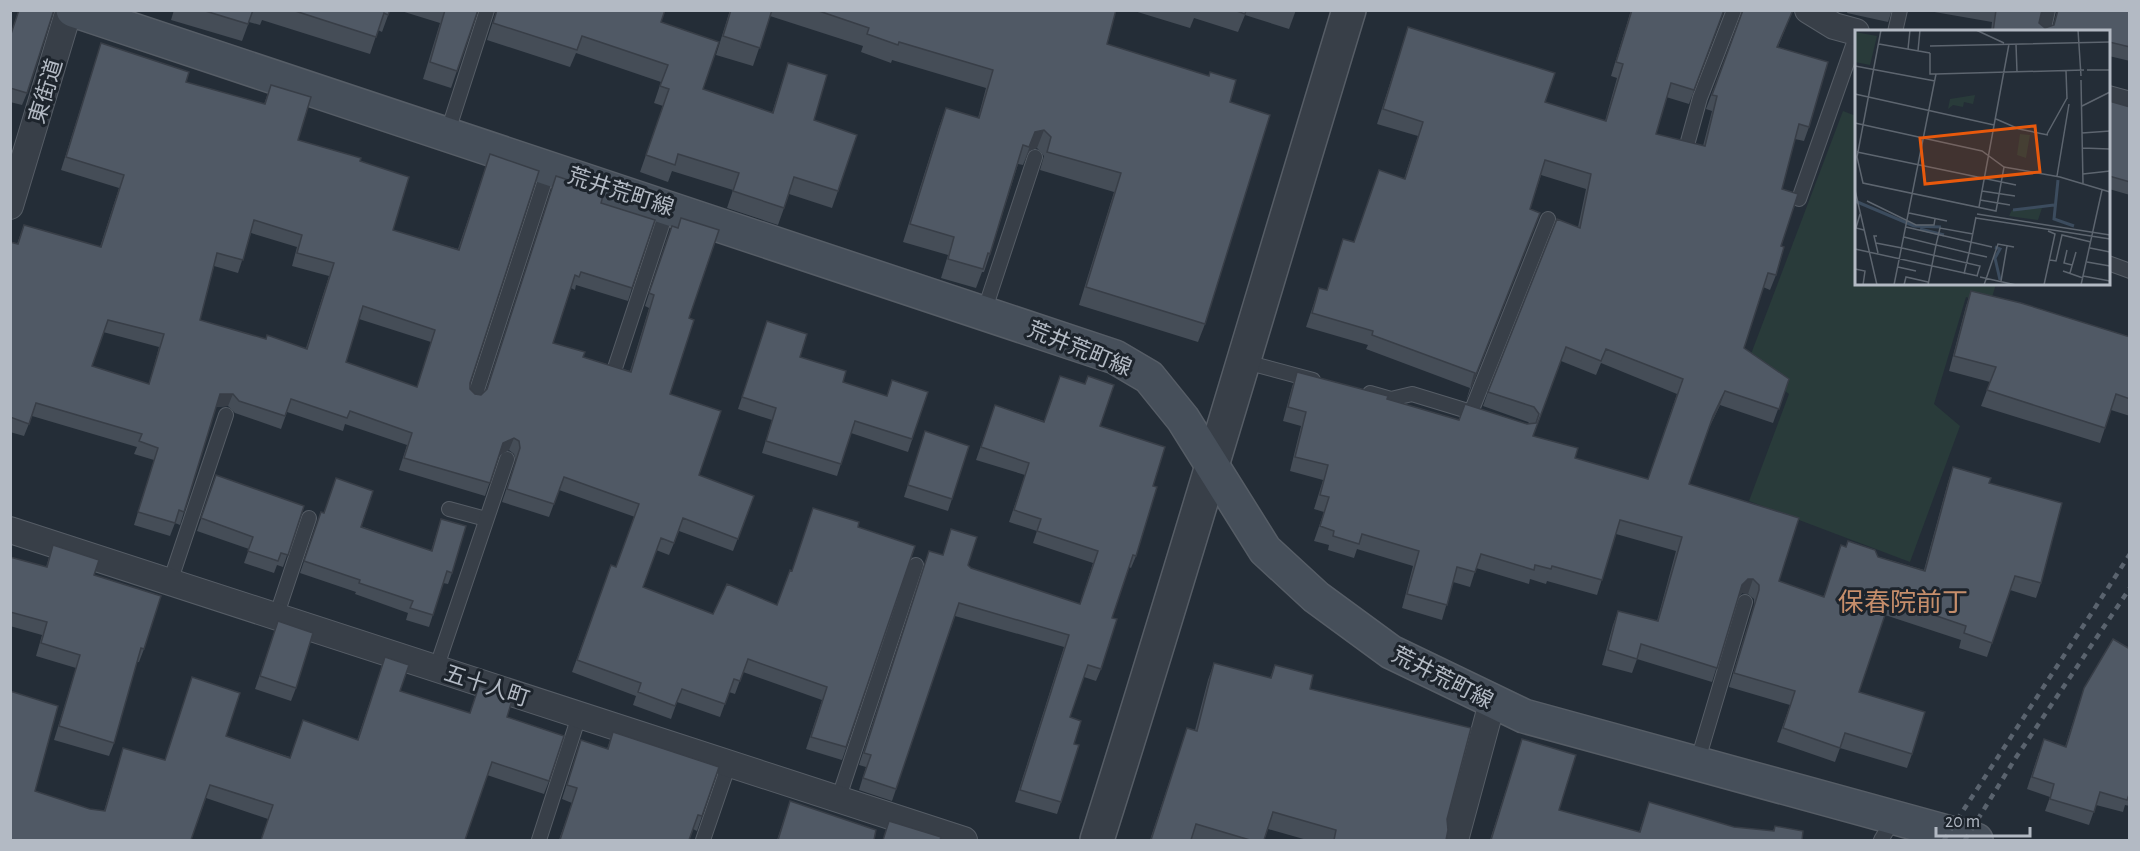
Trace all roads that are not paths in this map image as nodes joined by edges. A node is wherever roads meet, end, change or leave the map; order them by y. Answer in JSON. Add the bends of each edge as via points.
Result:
{"nodes":[{"id":1,"x":71,"y":10,"type":"edge"},
{"id":2,"x":487,"y":10,"type":"edge"},
{"id":3,"x":1349,"y":10,"type":"edge"},
{"id":4,"x":1734,"y":10,"type":"edge"},
{"id":5,"x":1808,"y":10,"type":"edge"},
{"id":6,"x":1900,"y":10,"type":"edge"},
{"id":7,"x":2048,"y":10,"type":"edge"},
{"id":8,"x":1895,"y":30,"type":"edge"},
{"id":9,"x":2043,"y":30,"type":"edge"},
{"id":10,"x":1855,"y":31,"type":"edge"},
{"id":11,"x":1855,"y":44,"type":"edge"},
{"id":12,"x":2110,"y":99,"type":"edge"},
{"id":13,"x":2130,"y":105,"type":"edge"},
{"id":14,"x":447,"y":134,"type":"junction"},
{"id":15,"x":1687,"y":145,"type":"edge"},
{"id":16,"x":1035,"y":158,"type":"edge"},
{"id":17,"x":549,"y":168,"type":"junction"},
{"id":18,"x":1799,"y":199,"type":"edge"},
{"id":19,"x":10,"y":206,"type":"edge"},
{"id":20,"x":668,"y":207,"type":"junction"},
{"id":21,"x":1548,"y":219,"type":"dead end"},
{"id":22,"x":2110,"y":263,"type":"edge"},
{"id":23,"x":2130,"y":271,"type":"edge"},
{"id":24,"x":984,"y":312,"type":"junction"},
{"id":25,"x":1242,"y":361,"type":"junction"},
{"id":26,"x":614,"y":370,"type":"edge"},
{"id":27,"x":1322,"y":382,"type":"edge"},
{"id":28,"x":1356,"y":390,"type":"edge"},
{"id":29,"x":474,"y":399,"type":"edge"},
{"id":30,"x":226,"y":415,"type":"dead end"},
{"id":31,"x":507,"y":459,"type":"edge"},
{"id":32,"x":1213,"y":469,"type":"junction"},
{"id":33,"x":449,"y":509,"type":"dead end"},
{"id":34,"x":309,"y":518,"type":"dead end"},
{"id":35,"x":486,"y":519,"type":"junction"},
{"id":36,"x":10,"y":530,"type":"edge"},
{"id":37,"x":916,"y":565,"type":"edge"},
{"id":38,"x":170,"y":582,"type":"junction"},
{"id":39,"x":1745,"y":602,"type":"edge"},
{"id":40,"x":276,"y":617,"type":"junction"},
{"id":41,"x":436,"y":669,"type":"junction"},
{"id":42,"x":1492,"y":703,"type":"junction"},
{"id":43,"x":579,"y":716,"type":"junction"},
{"id":44,"x":1697,"y":763,"type":"junction"},
{"id":45,"x":729,"y":764,"type":"junction"},
{"id":46,"x":838,"y":800,"type":"junction"},
{"id":47,"x":1888,"y":829,"type":"edge"},
{"id":48,"x":539,"y":840,"type":"edge"},
{"id":49,"x":703,"y":840,"type":"edge"},
{"id":50,"x":964,"y":840,"type":"edge"},
{"id":51,"x":1098,"y":840,"type":"edge"},
{"id":52,"x":1455,"y":840,"type":"edge"},
{"id":53,"x":1976,"y":840,"type":"edge"}],
"edges":[{"from":1,"to":14,"type":"main road","name":"荒井荒町線"},
{"from":1,"to":19,"type":"street","name":"東街道"},
{"from":2,"to":14,"type":"lane"},
{"from":3,"to":25,"type":"street"},
{"from":4,"to":15,"type":"lane","via":[[1700,98]]},
{"from":5,"to":10,"type":"street","via":[[1834,26]]},
{"from":6,"to":8,"type":"lane"},
{"from":7,"to":9,"type":"lane"},
{"from":11,"to":18,"type":"lane"},
{"from":12,"to":13,"type":"street"},
{"from":14,"to":17,"type":"main road","name":"荒井荒町線"},
{"from":16,"to":24,"type":"lane"},
{"from":17,"to":20,"type":"main road","name":"荒井荒町線"},
{"from":17,"to":29,"type":"lane"},
{"from":20,"to":24,"type":"main road","name":"荒井荒町線"},
{"from":20,"to":26,"type":"lane"},
{"from":21,"to":28,"type":"lane","via":[[1477,414],[1412,394],[1391,399]]},
{"from":22,"to":23,"type":"lane"},
{"from":24,"to":32,"type":"main road","name":"荒井荒町線","via":[[1115,357],[1149,377],[1184,419]]},
{"from":25,"to":27,"type":"lane"},
{"from":25,"to":32,"type":"street"},
{"from":30,"to":38,"type":"lane"},
{"from":31,"to":35,"type":"lane"},
{"from":32,"to":42,"type":"main road","name":"荒井荒町線","via":[[1265,550],[1316,597],[1391,652]]},
{"from":32,"to":51,"type":"street"},
{"from":33,"to":35,"type":"lane"},
{"from":34,"to":40,"type":"lane"},
{"from":35,"to":41,"type":"lane"},
{"from":36,"to":38,"type":"street","name":"五十人町"},
{"from":37,"to":46,"type":"lane"},
{"from":38,"to":40,"type":"street","name":"五十人町"},
{"from":39,"to":44,"type":"lane"},
{"from":40,"to":41,"type":"street","name":"五十人町"},
{"from":41,"to":43,"type":"street","name":"五十人町"},
{"from":42,"to":44,"type":"main road","name":"荒井荒町線","via":[[1524,716]]},
{"from":42,"to":52,"type":"street"},
{"from":43,"to":45,"type":"street","name":"五十人町"},
{"from":43,"to":48,"type":"lane"},
{"from":44,"to":47,"type":"main road","name":"荒井荒町線"},
{"from":45,"to":46,"type":"street","name":"五十人町"},
{"from":45,"to":49,"type":"lane"},
{"from":46,"to":50,"type":"street","name":"五十人町"},
{"from":47,"to":53,"type":"main road","name":"荒井荒町線"}]}
